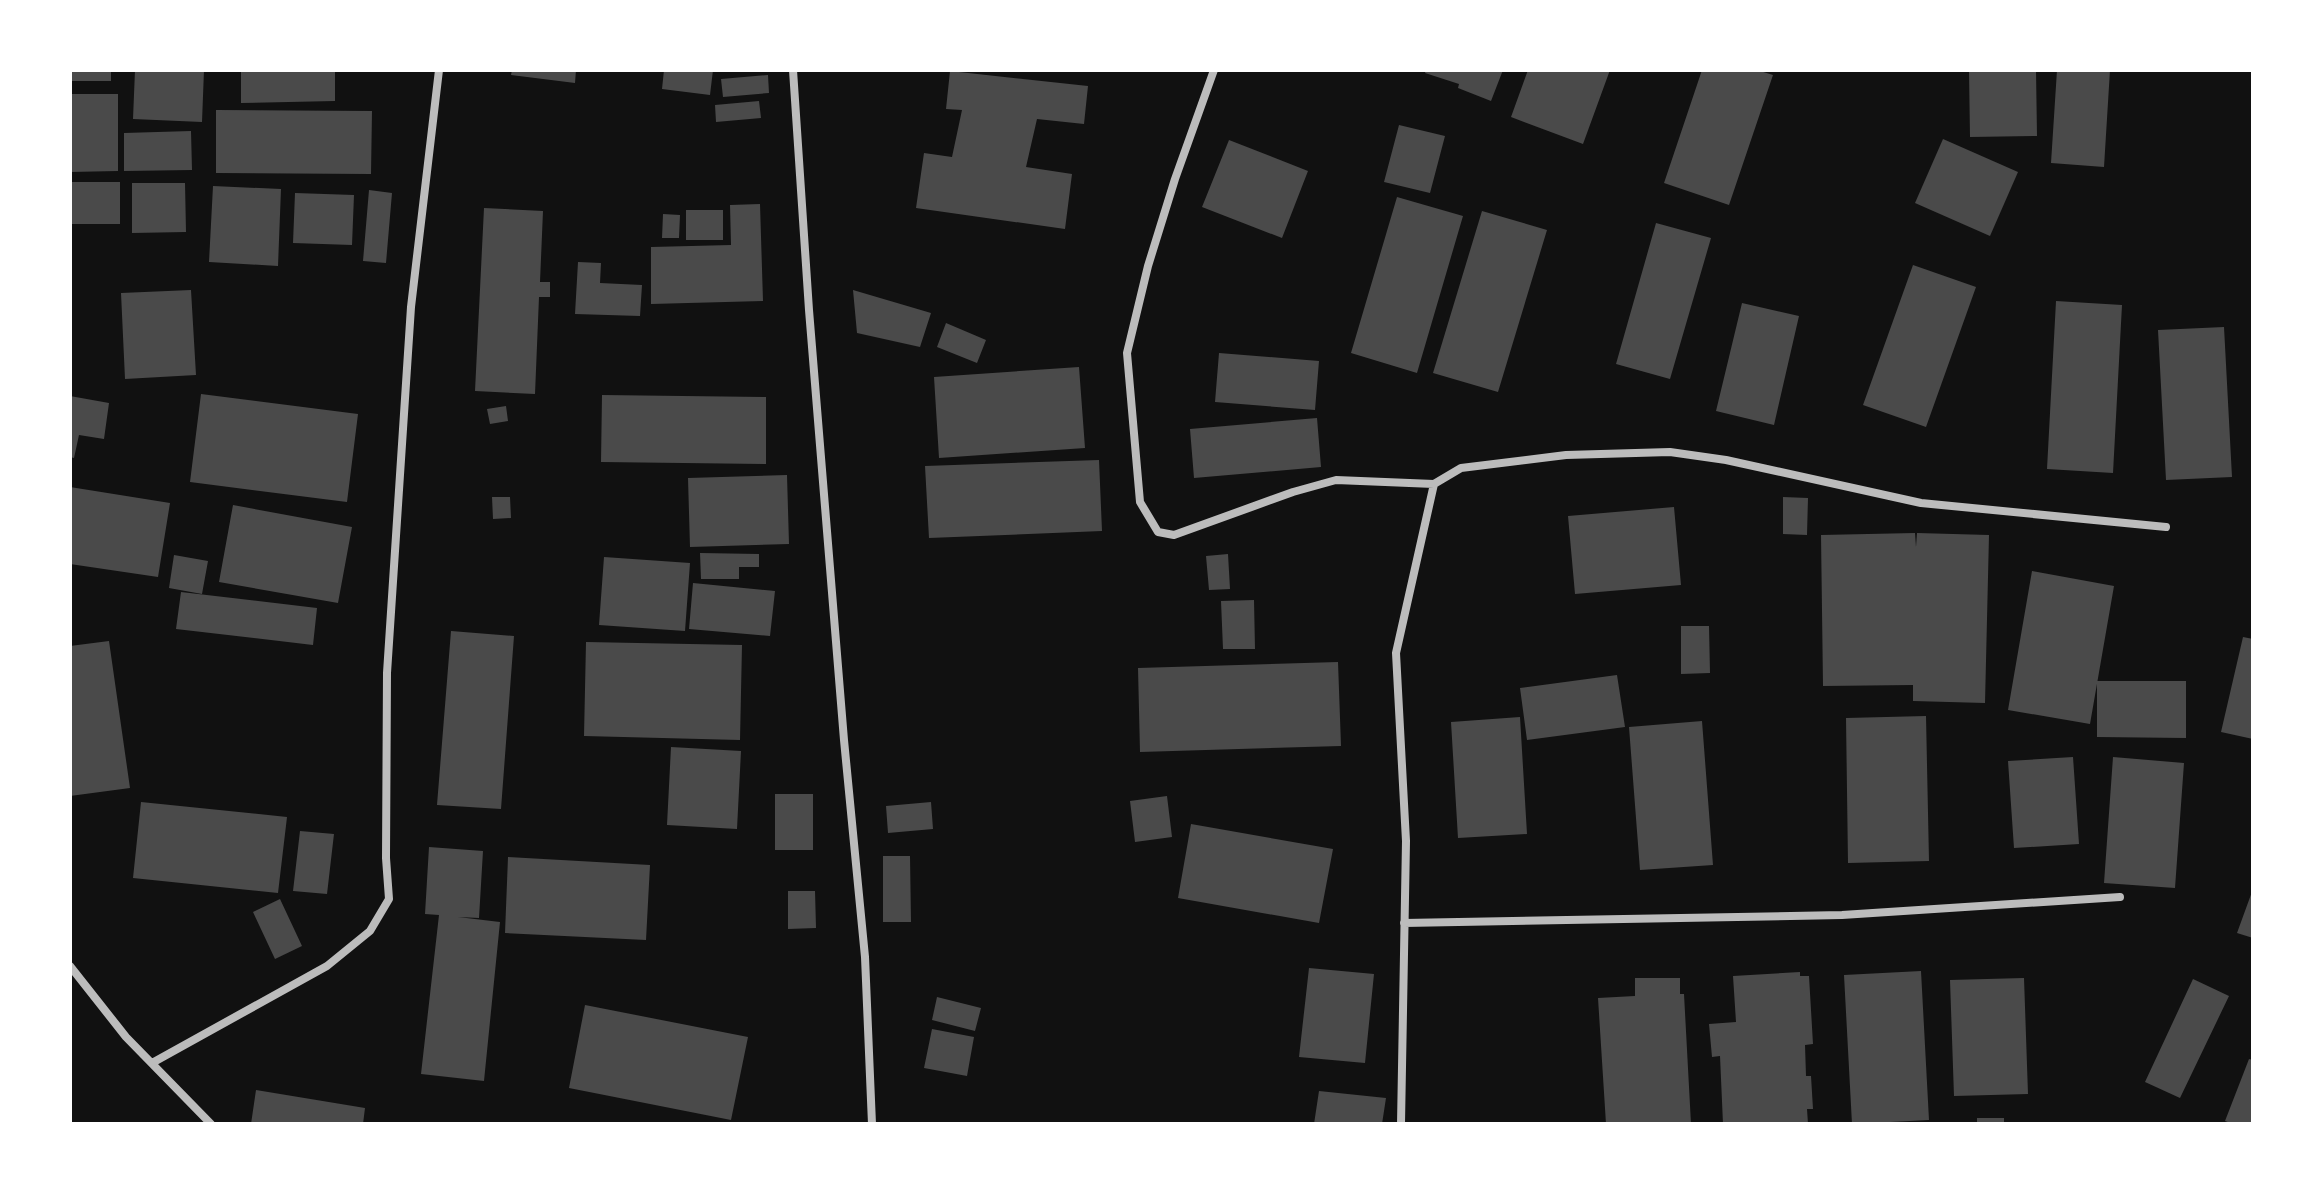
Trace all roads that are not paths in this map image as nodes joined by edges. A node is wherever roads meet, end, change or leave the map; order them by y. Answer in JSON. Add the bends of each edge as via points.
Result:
{"nodes":[{"id":1,"x":439,"y":70,"type":"edge"},
{"id":2,"x":793,"y":70,"type":"edge"},
{"id":3,"x":1214,"y":70,"type":"edge"},
{"id":4,"x":1434,"y":484,"type":"junction"},
{"id":5,"x":2166,"y":527,"type":"dead end"},
{"id":6,"x":2120,"y":897,"type":"dead end"},
{"id":7,"x":1404,"y":923,"type":"junction"},
{"id":8,"x":70,"y":966,"type":"edge"},
{"id":9,"x":152,"y":1063,"type":"junction"},
{"id":10,"x":211,"y":1124,"type":"edge"},
{"id":11,"x":872,"y":1124,"type":"edge"},
{"id":12,"x":1401,"y":1124,"type":"edge"}],
"edges":[{"from":1,"to":9,"type":"street","via":[[411,307],[387,673],[389,899],[370,931],[327,966]]},
{"from":2,"to":11,"type":"street","via":[[865,957]]},
{"from":3,"to":4,"type":"street","via":[[1175,179],[1127,353],[1140,502],[1158,532],[1174,535],[1336,480]]},
{"from":4,"to":5,"type":"street","via":[[1461,468],[1566,455],[1670,452],[1921,503]]},
{"from":4,"to":7,"type":"street","via":[[1396,653],[1406,841]]},
{"from":6,"to":7,"type":"street","via":[[1842,915]]},
{"from":7,"to":12,"type":"street"},
{"from":8,"to":9,"type":"street"},
{"from":9,"to":10,"type":"street"}]}
